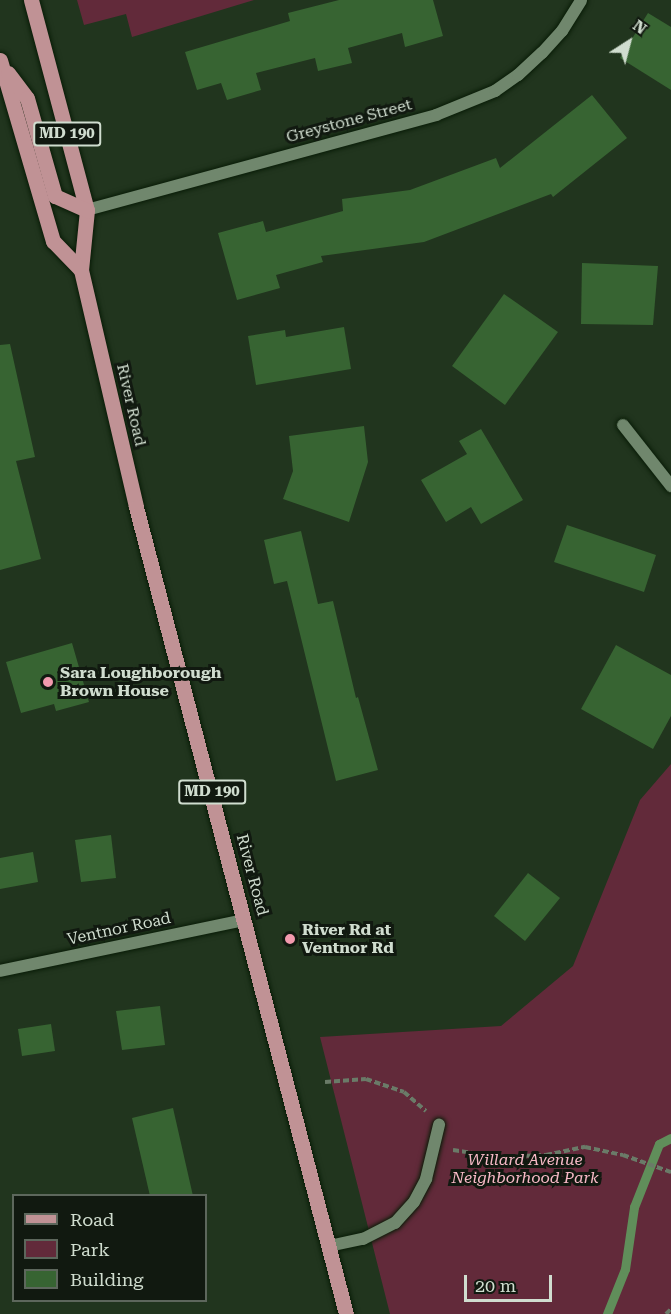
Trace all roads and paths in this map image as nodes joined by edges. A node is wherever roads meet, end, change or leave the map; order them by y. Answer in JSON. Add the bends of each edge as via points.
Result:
{"nodes":[{"id":1,"x":31,"y":0,"type":"edge"},
{"id":2,"x":581,"y":0,"type":"edge"},
{"id":3,"x":1,"y":62,"type":"edge"},
{"id":4,"x":87,"y":210,"type":"junction"},
{"id":5,"x":81,"y":270,"type":"junction"},
{"id":6,"x":623,"y":425,"type":"dead end"},
{"id":7,"x":671,"y":486,"type":"edge"},
{"id":8,"x":245,"y":920,"type":"junction"},
{"id":9,"x":0,"y":971,"type":"edge"},
{"id":10,"x":325,"y":1082,"type":"dead end"},
{"id":11,"x":439,"y":1125,"type":"joint"},
{"id":12,"x":435,"y":1147,"type":"junction"},
{"id":13,"x":671,"y":1172,"type":"edge"},
{"id":14,"x":329,"y":1246,"type":"junction"},
{"id":15,"x":671,"y":1309,"type":"edge"},
{"id":16,"x":346,"y":1314,"type":"edge"},
{"id":17,"x":666,"y":1314,"type":"edge"}],
"edges":[{"from":1,"to":4,"type":"main road","name":"River Road","number":"MD 190"},
{"from":2,"to":4,"type":"street","name":"Greystone Street","via":[[542,53],[495,91],[436,115]]},
{"from":3,"to":4,"type":"main road","via":[[27,98],[55,196]]},
{"from":3,"to":5,"type":"main road","number":"MD 190","via":[[52,241]]},
{"from":4,"to":5,"type":"main road","name":"River Road","number":"MD 190"},
{"from":5,"to":8,"type":"main road","name":"River Road","number":"MD 190","via":[[136,507]]},
{"from":6,"to":7,"type":"street"},
{"from":8,"to":9,"type":"street","name":"Ventnor Road"},
{"from":8,"to":14,"type":"main road","name":"River Road","number":"MD 190"},
{"from":10,"to":11,"type":"path","via":[[366,1079],[404,1092]]},
{"from":11,"to":12,"type":"street"},
{"from":12,"to":13,"type":"path","via":[[499,1157],[546,1155],[585,1147]]},
{"from":12,"to":14,"type":"street","via":[[426,1179],[414,1202],[395,1223],[363,1239]]},
{"from":14,"to":16,"type":"main road","name":"River Road","number":"MD 190"},
{"from":15,"to":17,"type":"path"}]}
